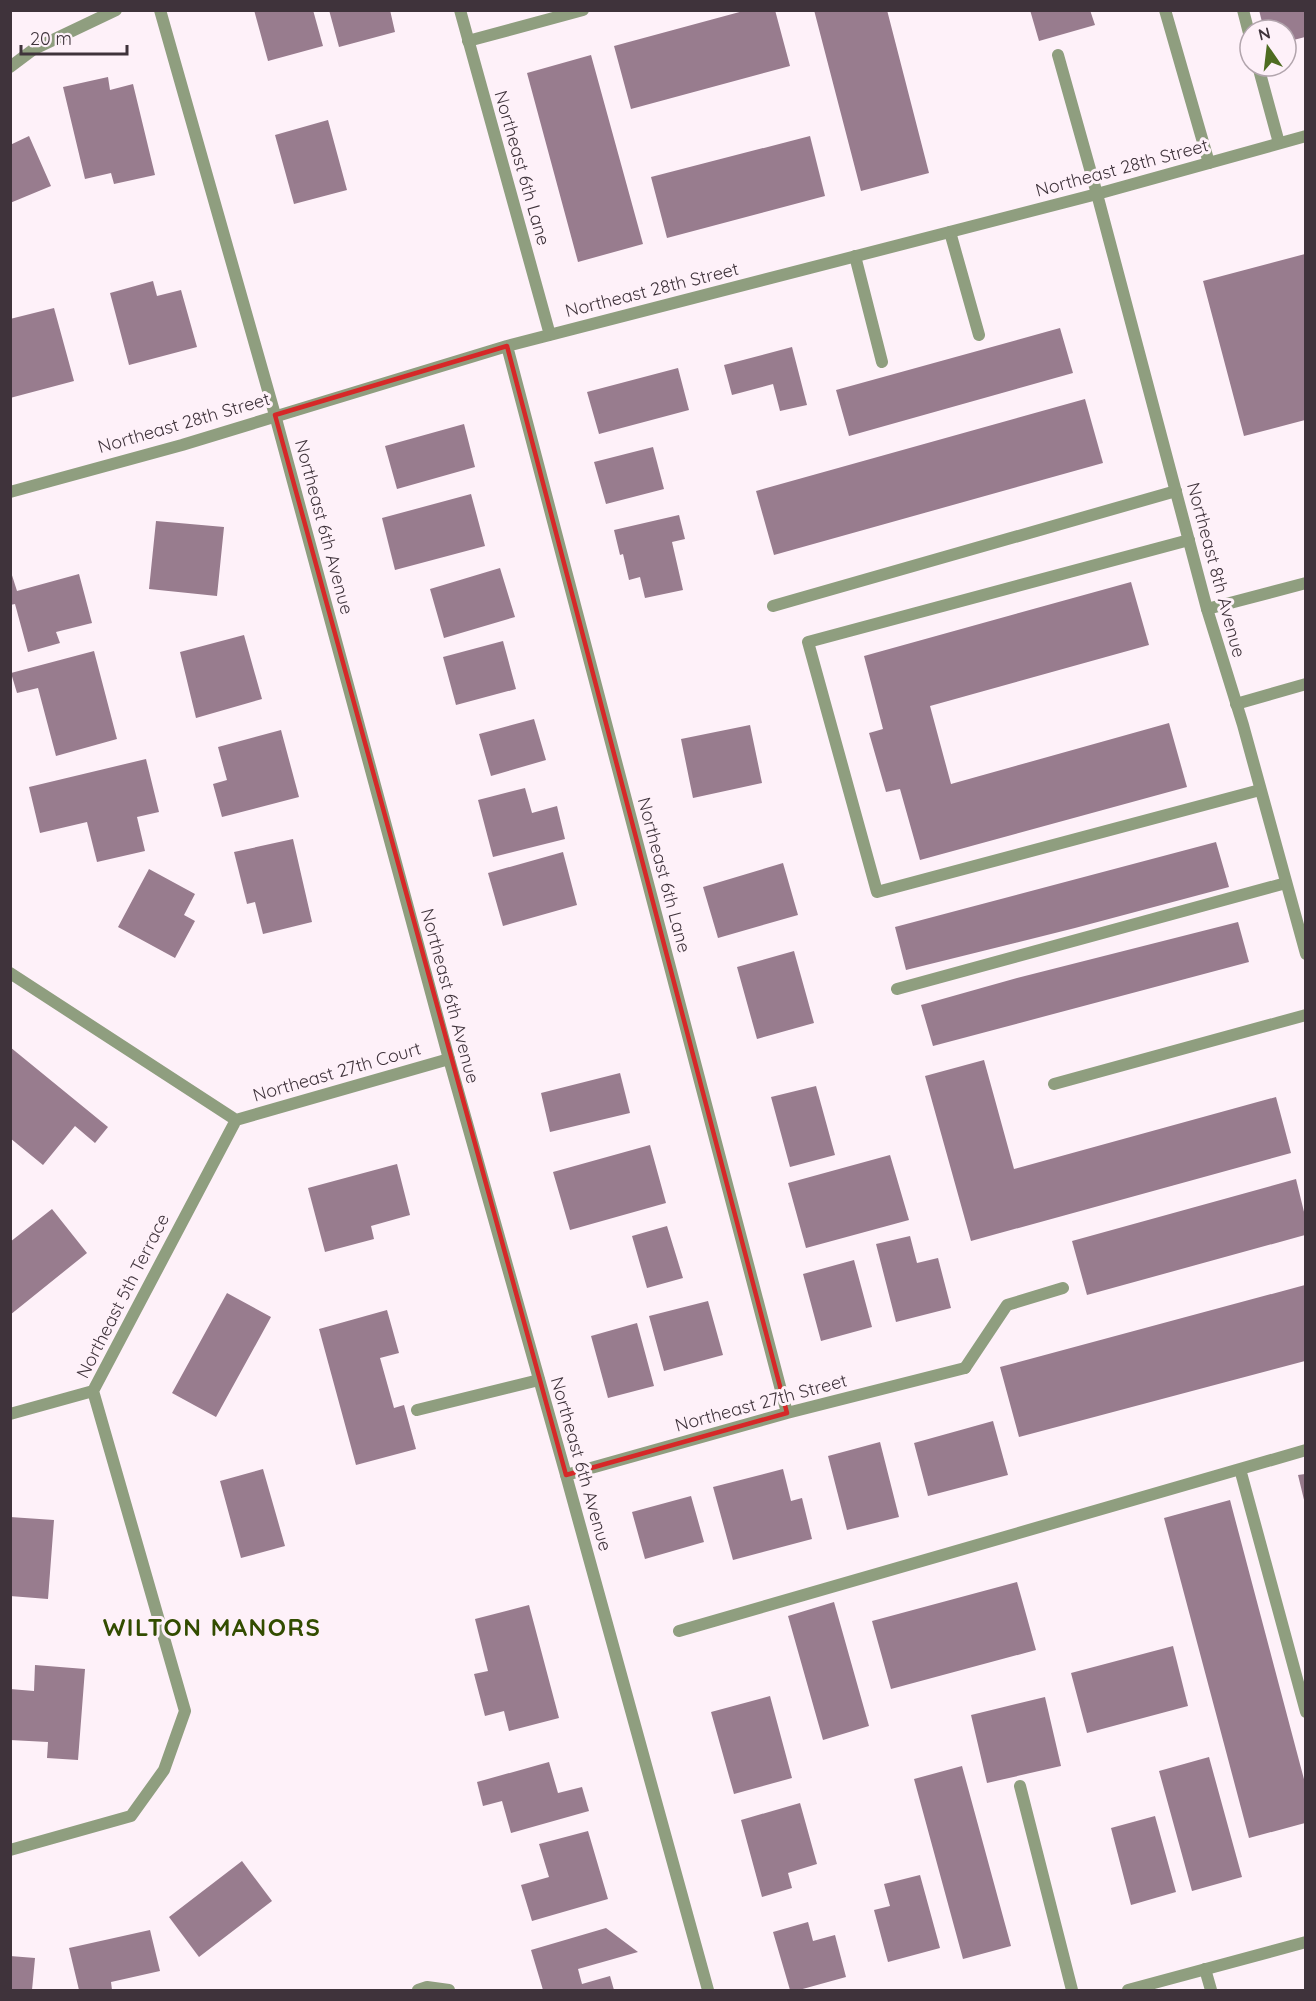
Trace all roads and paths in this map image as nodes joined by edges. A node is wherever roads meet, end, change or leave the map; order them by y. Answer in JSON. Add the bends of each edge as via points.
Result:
{"nodes":[{"id":1,"x":116,"y":10,"type":"edge"},
{"id":2,"x":160,"y":10,"type":"edge"},
{"id":3,"x":460,"y":10,"type":"edge"},
{"id":4,"x":583,"y":10,"type":"edge"},
{"id":5,"x":1165,"y":10,"type":"edge"},
{"id":6,"x":468,"y":41,"type":"junction"},
{"id":7,"x":1058,"y":55,"type":"dead end"},
{"id":8,"x":10,"y":67,"type":"edge"},
{"id":9,"x":1261,"y":78,"type":"edge"},
{"id":10,"x":1305,"y":136,"type":"edge"},
{"id":11,"x":1279,"y":143,"type":"junction"},
{"id":12,"x":1209,"y":163,"type":"junction"},
{"id":13,"x":1097,"y":194,"type":"junction"},
{"id":14,"x":950,"y":232,"type":"junction"},
{"id":15,"x":855,"y":256,"type":"junction"},
{"id":16,"x":550,"y":334,"type":"junction"},
{"id":17,"x":979,"y":335,"type":"dead end"},
{"id":18,"x":507,"y":346,"type":"junction"},
{"id":19,"x":882,"y":363,"type":"dead end"},
{"id":20,"x":275,"y":415,"type":"junction"},
{"id":21,"x":1176,"y":491,"type":"junction"},
{"id":22,"x":10,"y":492,"type":"edge"},
{"id":23,"x":1189,"y":540,"type":"junction"},
{"id":24,"x":1305,"y":583,"type":"edge"},
{"id":25,"x":773,"y":606,"type":"dead end"},
{"id":26,"x":1207,"y":609,"type":"junction"},
{"id":27,"x":1305,"y":684,"type":"edge"},
{"id":28,"x":1236,"y":704,"type":"junction"},
{"id":29,"x":1260,"y":790,"type":"junction"},
{"id":30,"x":1286,"y":883,"type":"junction"},
{"id":31,"x":1303,"y":934,"type":"edge"},
{"id":32,"x":1305,"y":954,"type":"edge"},
{"id":33,"x":10,"y":972,"type":"edge"},
{"id":34,"x":897,"y":989,"type":"dead end"},
{"id":35,"x":1305,"y":1015,"type":"edge"},
{"id":36,"x":448,"y":1059,"type":"junction"},
{"id":37,"x":1054,"y":1084,"type":"dead end"},
{"id":38,"x":236,"y":1120,"type":"junction"},
{"id":39,"x":1063,"y":1288,"type":"dead end"},
{"id":40,"x":539,"y":1380,"type":"junction"},
{"id":41,"x":93,"y":1391,"type":"junction"},
{"id":42,"x":417,"y":1410,"type":"dead end"},
{"id":43,"x":787,"y":1413,"type":"junction"},
{"id":44,"x":10,"y":1414,"type":"edge"},
{"id":45,"x":1305,"y":1450,"type":"edge"},
{"id":46,"x":1240,"y":1469,"type":"junction"},
{"id":47,"x":566,"y":1475,"type":"junction"},
{"id":48,"x":679,"y":1631,"type":"dead end"},
{"id":49,"x":1305,"y":1712,"type":"edge"},
{"id":50,"x":1020,"y":1786,"type":"dead end"},
{"id":51,"x":10,"y":1850,"type":"edge"},
{"id":52,"x":1305,"y":1942,"type":"edge"},
{"id":53,"x":1205,"y":1969,"type":"junction"},
{"id":54,"x":418,"y":1990,"type":"edge"},
{"id":55,"x":449,"y":1990,"type":"edge"},
{"id":56,"x":708,"y":1990,"type":"edge"},
{"id":57,"x":1072,"y":1990,"type":"edge"},
{"id":58,"x":1128,"y":1990,"type":"edge"},
{"id":59,"x":1211,"y":1990,"type":"edge"}],
"edges":[{"from":1,"to":8,"type":"street","via":[[34,49]]},
{"from":2,"to":20,"type":"street","name":"Northeast 6th Avenue"},
{"from":3,"to":6,"type":"street","name":"Northeast 6th Lane"},
{"from":4,"to":6,"type":"street"},
{"from":5,"to":12,"type":"street"},
{"from":6,"to":16,"type":"street","name":"Northeast 6th Lane"},
{"from":7,"to":13,"type":"street","name":"Northeast 8th Avenue"},
{"from":9,"to":11,"type":"street"},
{"from":10,"to":11,"type":"street","name":"Northeast 28th Street"},
{"from":11,"to":12,"type":"street","name":"Northeast 28th Street"},
{"from":12,"to":13,"type":"street","name":"Northeast 28th Street"},
{"from":13,"to":14,"type":"street","name":"Northeast 28th Street"},
{"from":13,"to":21,"type":"street","name":"Northeast 8th Avenue"},
{"from":14,"to":15,"type":"street","name":"Northeast 28th Street"},
{"from":14,"to":17,"type":"street"},
{"from":15,"to":16,"type":"street","name":"Northeast 28th Street"},
{"from":15,"to":19,"type":"street"},
{"from":16,"to":18,"type":"street","name":"Northeast 28th Street"},
{"from":18,"to":20,"type":"street","name":"Northeast 28th Street"},
{"from":18,"to":43,"type":"street","name":"Northeast 6th Lane"},
{"from":20,"to":22,"type":"street","name":"Northeast 28th Street"},
{"from":20,"to":36,"type":"street","name":"Northeast 6th Avenue"},
{"from":21,"to":23,"type":"street","name":"Northeast 8th Avenue"},
{"from":21,"to":25,"type":"street"},
{"from":23,"to":26,"type":"street","name":"Northeast 8th Avenue"},
{"from":23,"to":29,"type":"street","via":[[808,642],[877,892]]},
{"from":24,"to":26,"type":"street"},
{"from":26,"to":28,"type":"street","name":"Northeast 8th Avenue"},
{"from":27,"to":28,"type":"street"},
{"from":28,"to":29,"type":"street","name":"Northeast 8th Avenue"},
{"from":29,"to":30,"type":"street","name":"Northeast 8th Avenue"},
{"from":30,"to":31,"type":"street","name":"Northeast 8th Avenue"},
{"from":30,"to":34,"type":"street"},
{"from":31,"to":32,"type":"street","name":"Northeast 8th Avenue"},
{"from":33,"to":38,"type":"street"},
{"from":35,"to":37,"type":"street"},
{"from":36,"to":38,"type":"street","name":"Northeast 27th Court"},
{"from":36,"to":40,"type":"street","name":"Northeast 6th Avenue"},
{"from":38,"to":41,"type":"street","name":"Northeast 5th Terrace"},
{"from":39,"to":43,"type":"street","name":"Northeast 27th Street","via":[[1007,1305],[965,1368]]},
{"from":40,"to":42,"type":"street"},
{"from":40,"to":47,"type":"street","name":"Northeast 6th Avenue"},
{"from":41,"to":44,"type":"street"},
{"from":41,"to":51,"type":"street","name":"Northeast 5th Terrace","via":[[185,1711],[164,1770],[131,1816]]},
{"from":43,"to":47,"type":"street","name":"Northeast 27th Street"},
{"from":45,"to":46,"type":"street"},
{"from":46,"to":48,"type":"street"},
{"from":46,"to":49,"type":"street"},
{"from":47,"to":56,"type":"street","name":"Northeast 6th Avenue"},
{"from":50,"to":57,"type":"street"},
{"from":52,"to":53,"type":"street"},
{"from":53,"to":58,"type":"street"},
{"from":53,"to":59,"type":"street"},
{"from":54,"to":55,"type":"street"}]}
